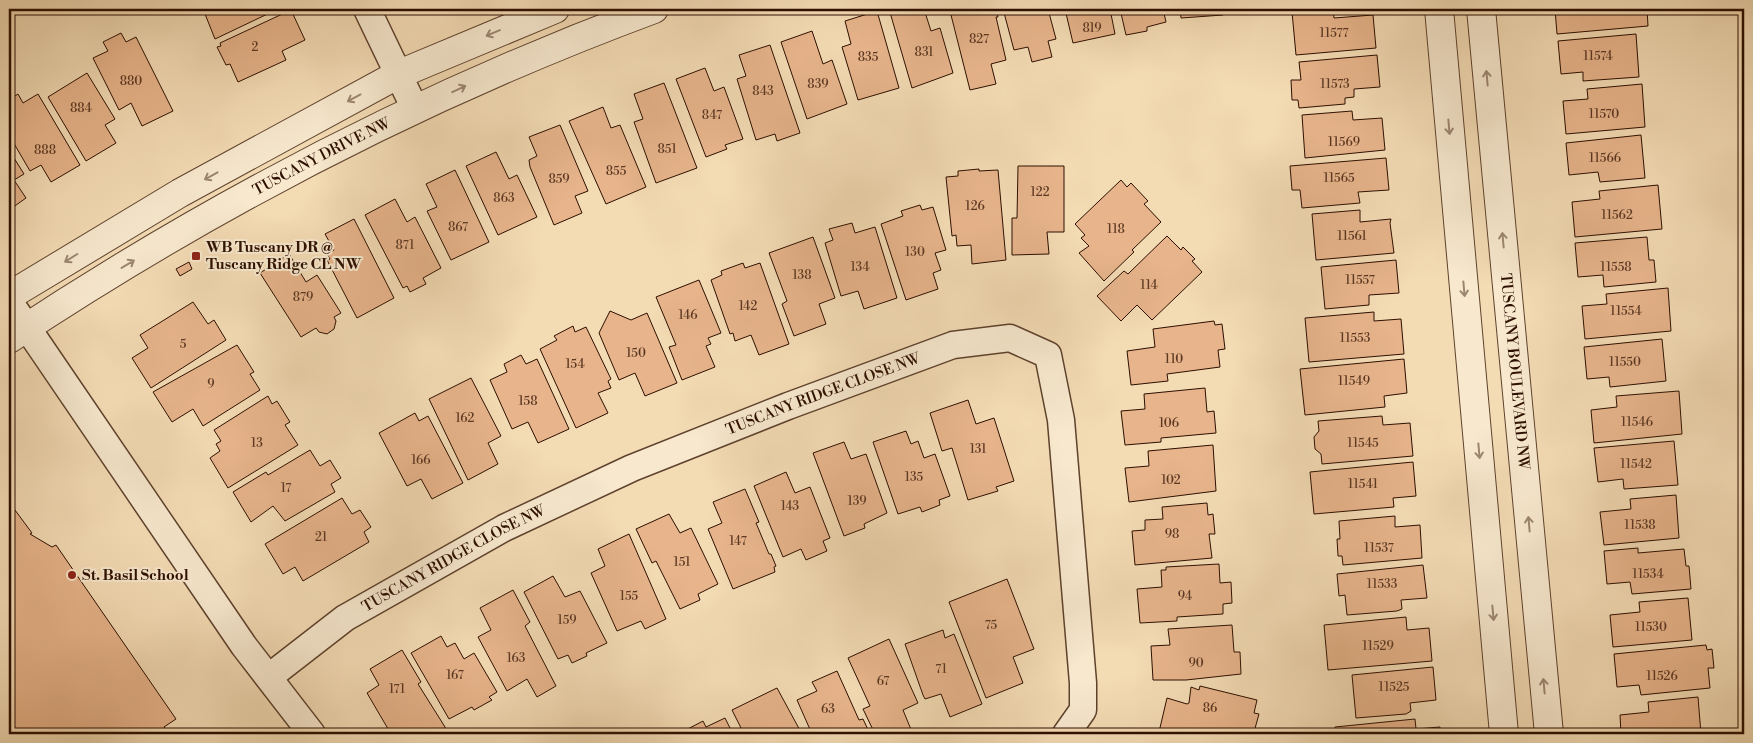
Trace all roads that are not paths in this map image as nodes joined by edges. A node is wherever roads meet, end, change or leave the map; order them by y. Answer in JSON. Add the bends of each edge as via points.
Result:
{"nodes":[{"id":1,"x":367,"y":9,"type":"edge"},
{"id":2,"x":555,"y":9,"type":"edge"},
{"id":3,"x":654,"y":9,"type":"edge"},
{"id":4,"x":1439,"y":9,"type":"edge"},
{"id":5,"x":1481,"y":9,"type":"edge"},
{"id":6,"x":397,"y":75,"type":"junction"},
{"id":7,"x":415,"y":109,"type":"junction"},
{"id":8,"x":9,"y":296,"type":"edge"},
{"id":9,"x":9,"y":301,"type":"edge"},
{"id":10,"x":18,"y":333,"type":"edge"},
{"id":11,"x":269,"y":677,"type":"junction"},
{"id":12,"x":312,"y":734,"type":"edge"},
{"id":13,"x":1066,"y":734,"type":"edge"},
{"id":14,"x":1504,"y":734,"type":"edge"},
{"id":15,"x":1549,"y":734,"type":"edge"}],
"edges":[{"from":1,"to":6,"type":"street"},
{"from":2,"to":6,"type":"street","one_way":true},
{"from":7,"to":3,"type":"street","name":"TUSCANY DRIVE NW","one_way":true,"via":[[507,67]]},
{"from":4,"to":14,"type":"street","one_way":true},
{"from":15,"to":5,"type":"street","name":"TUSCANY BOULEVARD NW","one_way":true},
{"from":6,"to":7,"type":"street"},
{"from":6,"to":8,"type":"street","one_way":true,"via":[[180,193]]},
{"from":10,"to":7,"type":"street","name":"TUSCANY DRIVE NW","one_way":true,"via":[[188,228]]},
{"from":9,"to":10,"type":"street"},
{"from":10,"to":11,"type":"street"},
{"from":11,"to":12,"type":"street"},
{"from":11,"to":13,"type":"street","name":"TUSCANY RIDGE CLOSE NW","via":[[345,618],[504,528],[632,468],[953,345],[1010,338],[1048,355],[1061,420],[1083,683],[1083,710]]}]}
